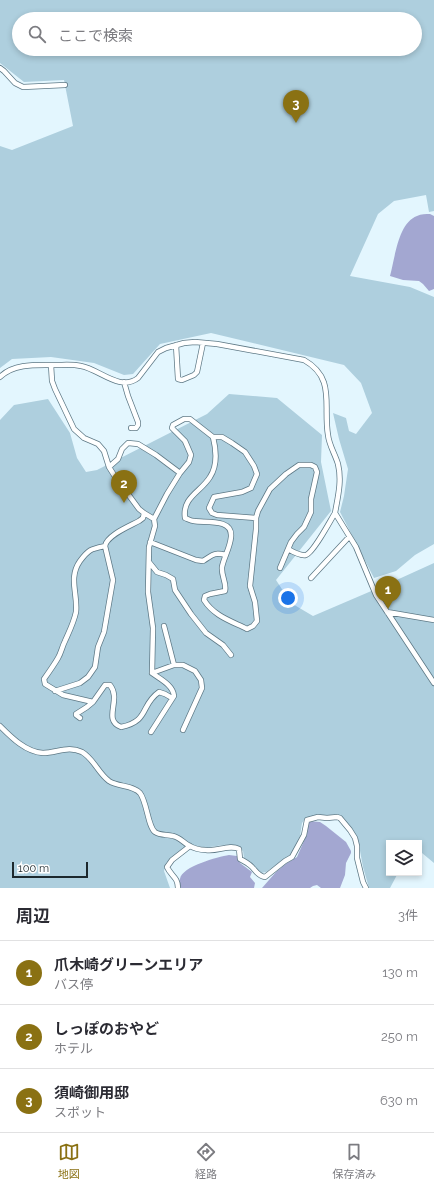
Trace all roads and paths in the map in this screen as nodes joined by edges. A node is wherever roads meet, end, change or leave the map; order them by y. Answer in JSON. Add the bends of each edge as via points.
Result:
{"nodes":[{"id":1,"x":0,"y":68,"type":"edge"},
{"id":2,"x":65,"y":85,"type":"dead end"},
{"id":3,"x":203,"y":343,"type":"junction"},
{"id":4,"x":176,"y":345,"type":"junction"},
{"id":5,"x":51,"y":365,"type":"junction"},
{"id":6,"x":0,"y":377,"type":"edge"},
{"id":7,"x":124,"y":382,"type":"junction"},
{"id":8,"x":131,"y":428,"type":"dead end"},
{"id":9,"x":213,"y":437,"type":"junction"},
{"id":10,"x":109,"y":467,"type":"junction"},
{"id":11,"x":180,"y":473,"type":"junction"},
{"id":12,"x":144,"y":513,"type":"junction"},
{"id":13,"x":335,"y":513,"type":"junction"},
{"id":14,"x":256,"y":518,"type":"junction"},
{"id":15,"x":154,"y":519,"type":"junction"},
{"id":16,"x":349,"y":537,"type":"junction"},
{"id":17,"x":150,"y":542,"type":"junction"},
{"id":18,"x":105,"y":546,"type":"junction"},
{"id":19,"x":288,"y":549,"type":"junction"},
{"id":20,"x":226,"y":555,"type":"junction"},
{"id":21,"x":149,"y":562,"type":"junction"},
{"id":22,"x":280,"y":568,"type":"dead end"},
{"id":23,"x":311,"y":578,"type":"dead end"},
{"id":24,"x":387,"y":612,"type":"junction"},
{"id":25,"x":434,"y":620,"type":"edge"},
{"id":26,"x":164,"y":626,"type":"dead end"},
{"id":27,"x":231,"y":655,"type":"dead end"},
{"id":28,"x":174,"y":664,"type":"junction"},
{"id":29,"x":152,"y":673,"type":"junction"},
{"id":30,"x":434,"y":683,"type":"edge"},
{"id":31,"x":55,"y":691,"type":"junction"},
{"id":32,"x":172,"y":698,"type":"junction"},
{"id":33,"x":93,"y":702,"type":"junction"},
{"id":34,"x":80,"y":718,"type":"dead end"},
{"id":35,"x":0,"y":726,"type":"edge"},
{"id":36,"x":183,"y":730,"type":"dead end"},
{"id":37,"x":151,"y":732,"type":"dead end"},
{"id":38,"x":190,"y":846,"type":"junction"},
{"id":39,"x":178,"y":888,"type":"edge"},
{"id":40,"x":366,"y":888,"type":"edge"}],
"edges":[{"from":1,"to":2,"type":"street","via":[[15,83],[23,87]]},
{"from":3,"to":4,"type":"street"},
{"from":3,"to":4,"type":"street","via":[[197,372],[182,380],[178,378]]},
{"from":3,"to":13,"type":"street","via":[[304,360],[319,372],[325,383],[328,435],[340,478]]},
{"from":4,"to":7,"type":"street","via":[[158,352],[134,381]]},
{"from":5,"to":6,"type":"street","via":[[16,368]]},
{"from":5,"to":7,"type":"street","via":[[81,366]]},
{"from":5,"to":10,"type":"street","via":[[52,381],[74,429],[84,438],[98,444],[104,451]]},
{"from":7,"to":8,"type":"street","via":[[138,422],[136,428]]},
{"from":9,"to":11,"type":"street","via":[[190,419],[173,425],[172,428],[185,441],[191,455]]},
{"from":9,"to":14,"type":"street","via":[[222,438],[245,452],[257,474],[248,490],[214,497],[210,508],[212,513],[217,516]]},
{"from":9,"to":20,"type":"street","via":[[216,448],[214,469],[205,484],[193,494],[184,510],[185,518],[192,521],[223,524],[229,528],[231,538]]},
{"from":10,"to":11,"type":"street","via":[[118,459],[128,443],[133,443],[156,455]]},
{"from":10,"to":12,"type":"street"},
{"from":11,"to":15,"type":"street"},
{"from":12,"to":15,"type":"street"},
{"from":12,"to":18,"type":"street","via":[[143,518],[106,541]]},
{"from":13,"to":16,"type":"street"},
{"from":13,"to":19,"type":"street","via":[[309,553],[299,554]]},
{"from":14,"to":19,"type":"street","via":[[270,489],[286,474],[299,465],[315,467],[317,472],[311,512]]},
{"from":14,"to":20,"type":"street","via":[[250,586],[257,621],[247,629],[214,613],[204,600],[205,596],[225,591],[222,567]]},
{"from":15,"to":17,"type":"street","via":[[155,526]]},
{"from":16,"to":23,"type":"street"},
{"from":16,"to":24,"type":"street","via":[[356,547],[376,595]]},
{"from":17,"to":20,"type":"street","via":[[196,560],[203,561],[217,553]]},
{"from":17,"to":21,"type":"street"},
{"from":18,"to":31,"type":"street","via":[[113,580],[95,667],[80,683]]},
{"from":18,"to":31,"type":"street","via":[[90,550],[76,567],[76,613],[57,660],[44,679],[45,684]]},
{"from":19,"to":22,"type":"street"},
{"from":21,"to":27,"type":"street","via":[[157,572],[173,579],[175,590],[191,614],[206,633],[224,645]]},
{"from":21,"to":29,"type":"street","via":[[148,592],[153,628]]},
{"from":24,"to":25,"type":"street"},
{"from":24,"to":30,"type":"street"},
{"from":26,"to":28,"type":"street"},
{"from":28,"to":29,"type":"street"},
{"from":28,"to":36,"type":"street","via":[[195,671],[202,688]]},
{"from":29,"to":32,"type":"street","via":[[172,688]]},
{"from":31,"to":33,"type":"street"},
{"from":32,"to":33,"type":"street","via":[[159,692],[151,699],[139,719],[121,727],[114,723],[112,717],[115,701],[110,685],[105,685]]},
{"from":32,"to":37,"type":"street"},
{"from":33,"to":34,"type":"street","via":[[76,714]]},
{"from":35,"to":38,"type":"street","via":[[16,741],[31,750],[44,753],[71,749],[82,752],[109,780],[140,793],[153,830],[163,835],[174,836]]},
{"from":38,"to":39,"type":"street","via":[[167,867],[177,880]]},
{"from":38,"to":40,"type":"street","via":[[206,850],[237,848],[240,859],[260,876],[265,877],[292,857],[304,835],[307,820],[337,817],[355,838],[357,858]]}]}
